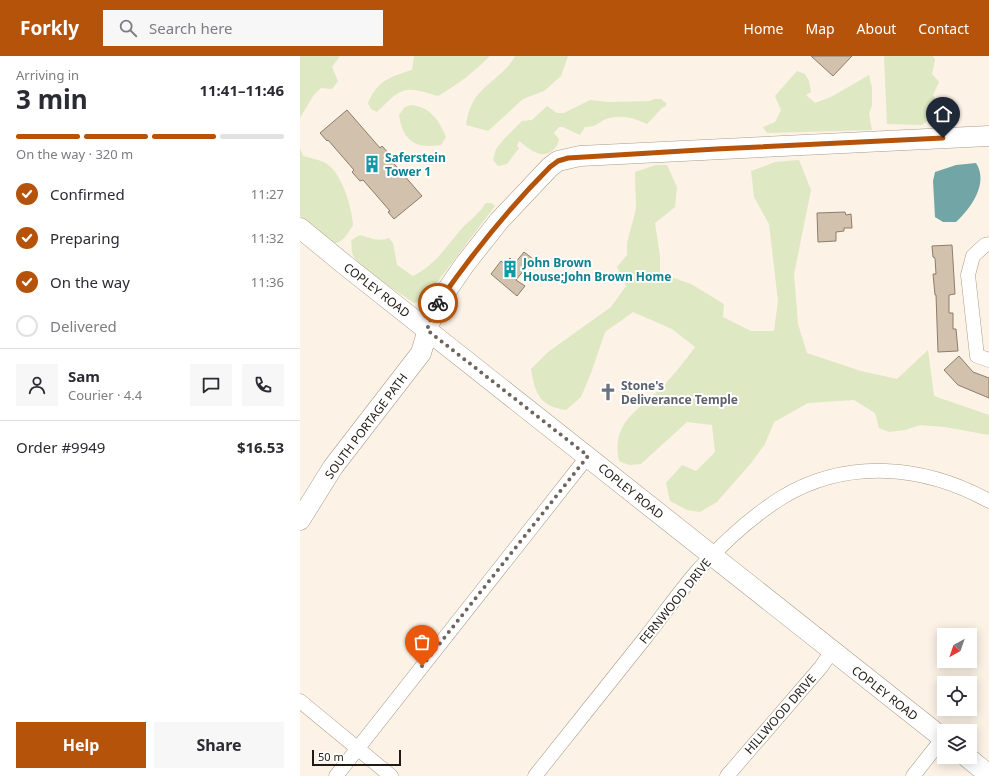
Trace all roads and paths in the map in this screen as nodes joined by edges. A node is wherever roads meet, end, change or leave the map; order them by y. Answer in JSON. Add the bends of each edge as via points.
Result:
{"nodes":[{"id":1,"x":989,"y":136,"type":"edge"},
{"id":2,"x":300,"y":228,"type":"edge"},
{"id":3,"x":989,"y":244,"type":"edge"},
{"id":4,"x":427,"y":330,"type":"junction"},
{"id":5,"x":989,"y":360,"type":"edge"},
{"id":6,"x":588,"y":456,"type":"junction"},
{"id":7,"x":989,"y":501,"type":"edge"},
{"id":8,"x":300,"y":520,"type":"edge"},
{"id":9,"x":712,"y":556,"type":"junction"},
{"id":10,"x":832,"y":651,"type":"junction"},
{"id":11,"x":300,"y":701,"type":"edge"},
{"id":12,"x":937,"y":734,"type":"edge"},
{"id":13,"x":937,"y":746,"type":"edge"},
{"id":14,"x":358,"y":747,"type":"junction"},
{"id":15,"x":976,"y":764,"type":"edge"},
{"id":16,"x":989,"y":775,"type":"edge"},
{"id":17,"x":336,"y":776,"type":"edge"},
{"id":18,"x":392,"y":776,"type":"edge"},
{"id":19,"x":535,"y":776,"type":"edge"},
{"id":20,"x":728,"y":776,"type":"edge"},
{"id":21,"x":913,"y":776,"type":"edge"}],
"edges":[{"from":1,"to":4,"type":"street","name":"SOUTH PORTAGE PATH","via":[[580,156],[558,161],[524,193],[465,264],[434,309]]},
{"from":2,"to":4,"type":"street","name":"COPLEY ROAD"},
{"from":3,"to":5,"type":"street","via":[[973,256],[968,275],[977,356]]},
{"from":4,"to":6,"type":"street","name":"COPLEY ROAD"},
{"from":4,"to":8,"type":"street","name":"SOUTH PORTAGE PATH","via":[[421,353],[333,467]]},
{"from":6,"to":9,"type":"street","name":"COPLEY ROAD"},
{"from":6,"to":14,"type":"street"},
{"from":7,"to":9,"type":"street","name":"FERNWOOD DRIVE","via":[[957,485],[918,474],[876,471],[839,476],[781,498]]},
{"from":9,"to":10,"type":"street","name":"COPLEY ROAD"},
{"from":9,"to":19,"type":"street","name":"FERNWOOD DRIVE"},
{"from":10,"to":12,"type":"street","name":"COPLEY ROAD"},
{"from":10,"to":20,"type":"street","name":"HILLWOOD DRIVE"},
{"from":11,"to":14,"type":"street"},
{"from":13,"to":21,"type":"street"},
{"from":14,"to":17,"type":"street"},
{"from":14,"to":18,"type":"street"},
{"from":15,"to":16,"type":"street"}]}
